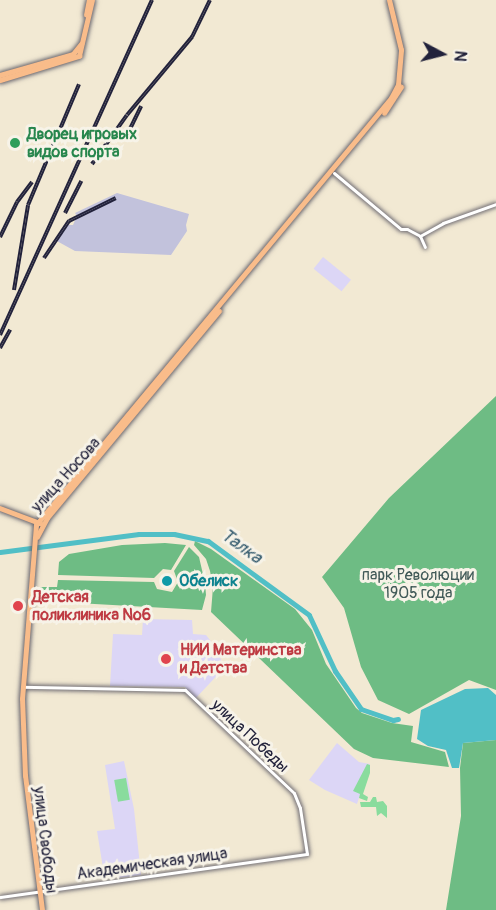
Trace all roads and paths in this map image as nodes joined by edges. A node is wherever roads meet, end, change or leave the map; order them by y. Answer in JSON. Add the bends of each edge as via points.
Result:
{"nodes":[{"id":1,"x":90,"y":0,"type":"edge"},
{"id":2,"x":391,"y":1,"type":"edge"},
{"id":3,"x":12,"y":74,"type":"junction"},
{"id":4,"x":0,"y":75,"type":"edge"},
{"id":5,"x":0,"y":81,"type":"edge"},
{"id":6,"x":333,"y":172,"type":"junction"},
{"id":7,"x":496,"y":204,"type":"edge"},
{"id":8,"x":420,"y":236,"type":"junction"},
{"id":9,"x":425,"y":247,"type":"dead end"},
{"id":10,"x":0,"y":509,"type":"edge"},
{"id":11,"x":39,"y":525,"type":"junction"},
{"id":12,"x":24,"y":687,"type":"junction"},
{"id":13,"x":307,"y":854,"type":"joint"},
{"id":14,"x":41,"y":892,"type":"junction"},
{"id":15,"x":0,"y":897,"type":"edge"},
{"id":16,"x":43,"y":910,"type":"edge"}],
"edges":[{"from":1,"to":3,"type":"main road","via":[[78,55]]},
{"from":2,"to":6,"type":"main road","name":"улица Носова","via":[[400,38],[398,85],[383,111]]},
{"from":3,"to":4,"type":"main road"},
{"from":3,"to":5,"type":"main road"},
{"from":6,"to":8,"type":"street","via":[[401,229]]},
{"from":6,"to":11,"type":"main road","name":"улица Носова"},
{"from":7,"to":8,"type":"street","via":[[443,223]]},
{"from":8,"to":9,"type":"street"},
{"from":10,"to":11,"type":"main road"},
{"from":11,"to":12,"type":"main road","name":"улица Свободы"},
{"from":12,"to":13,"type":"street","name":"улица Победы","via":[[185,690],[294,793]]},
{"from":12,"to":14,"type":"main road","name":"улица Свободы","via":[[25,776]]},
{"from":13,"to":14,"type":"street","name":"Академическая улица"},
{"from":14,"to":15,"type":"street","name":"Академическая улица"},
{"from":14,"to":16,"type":"main road","name":"улица Свободы"}]}
